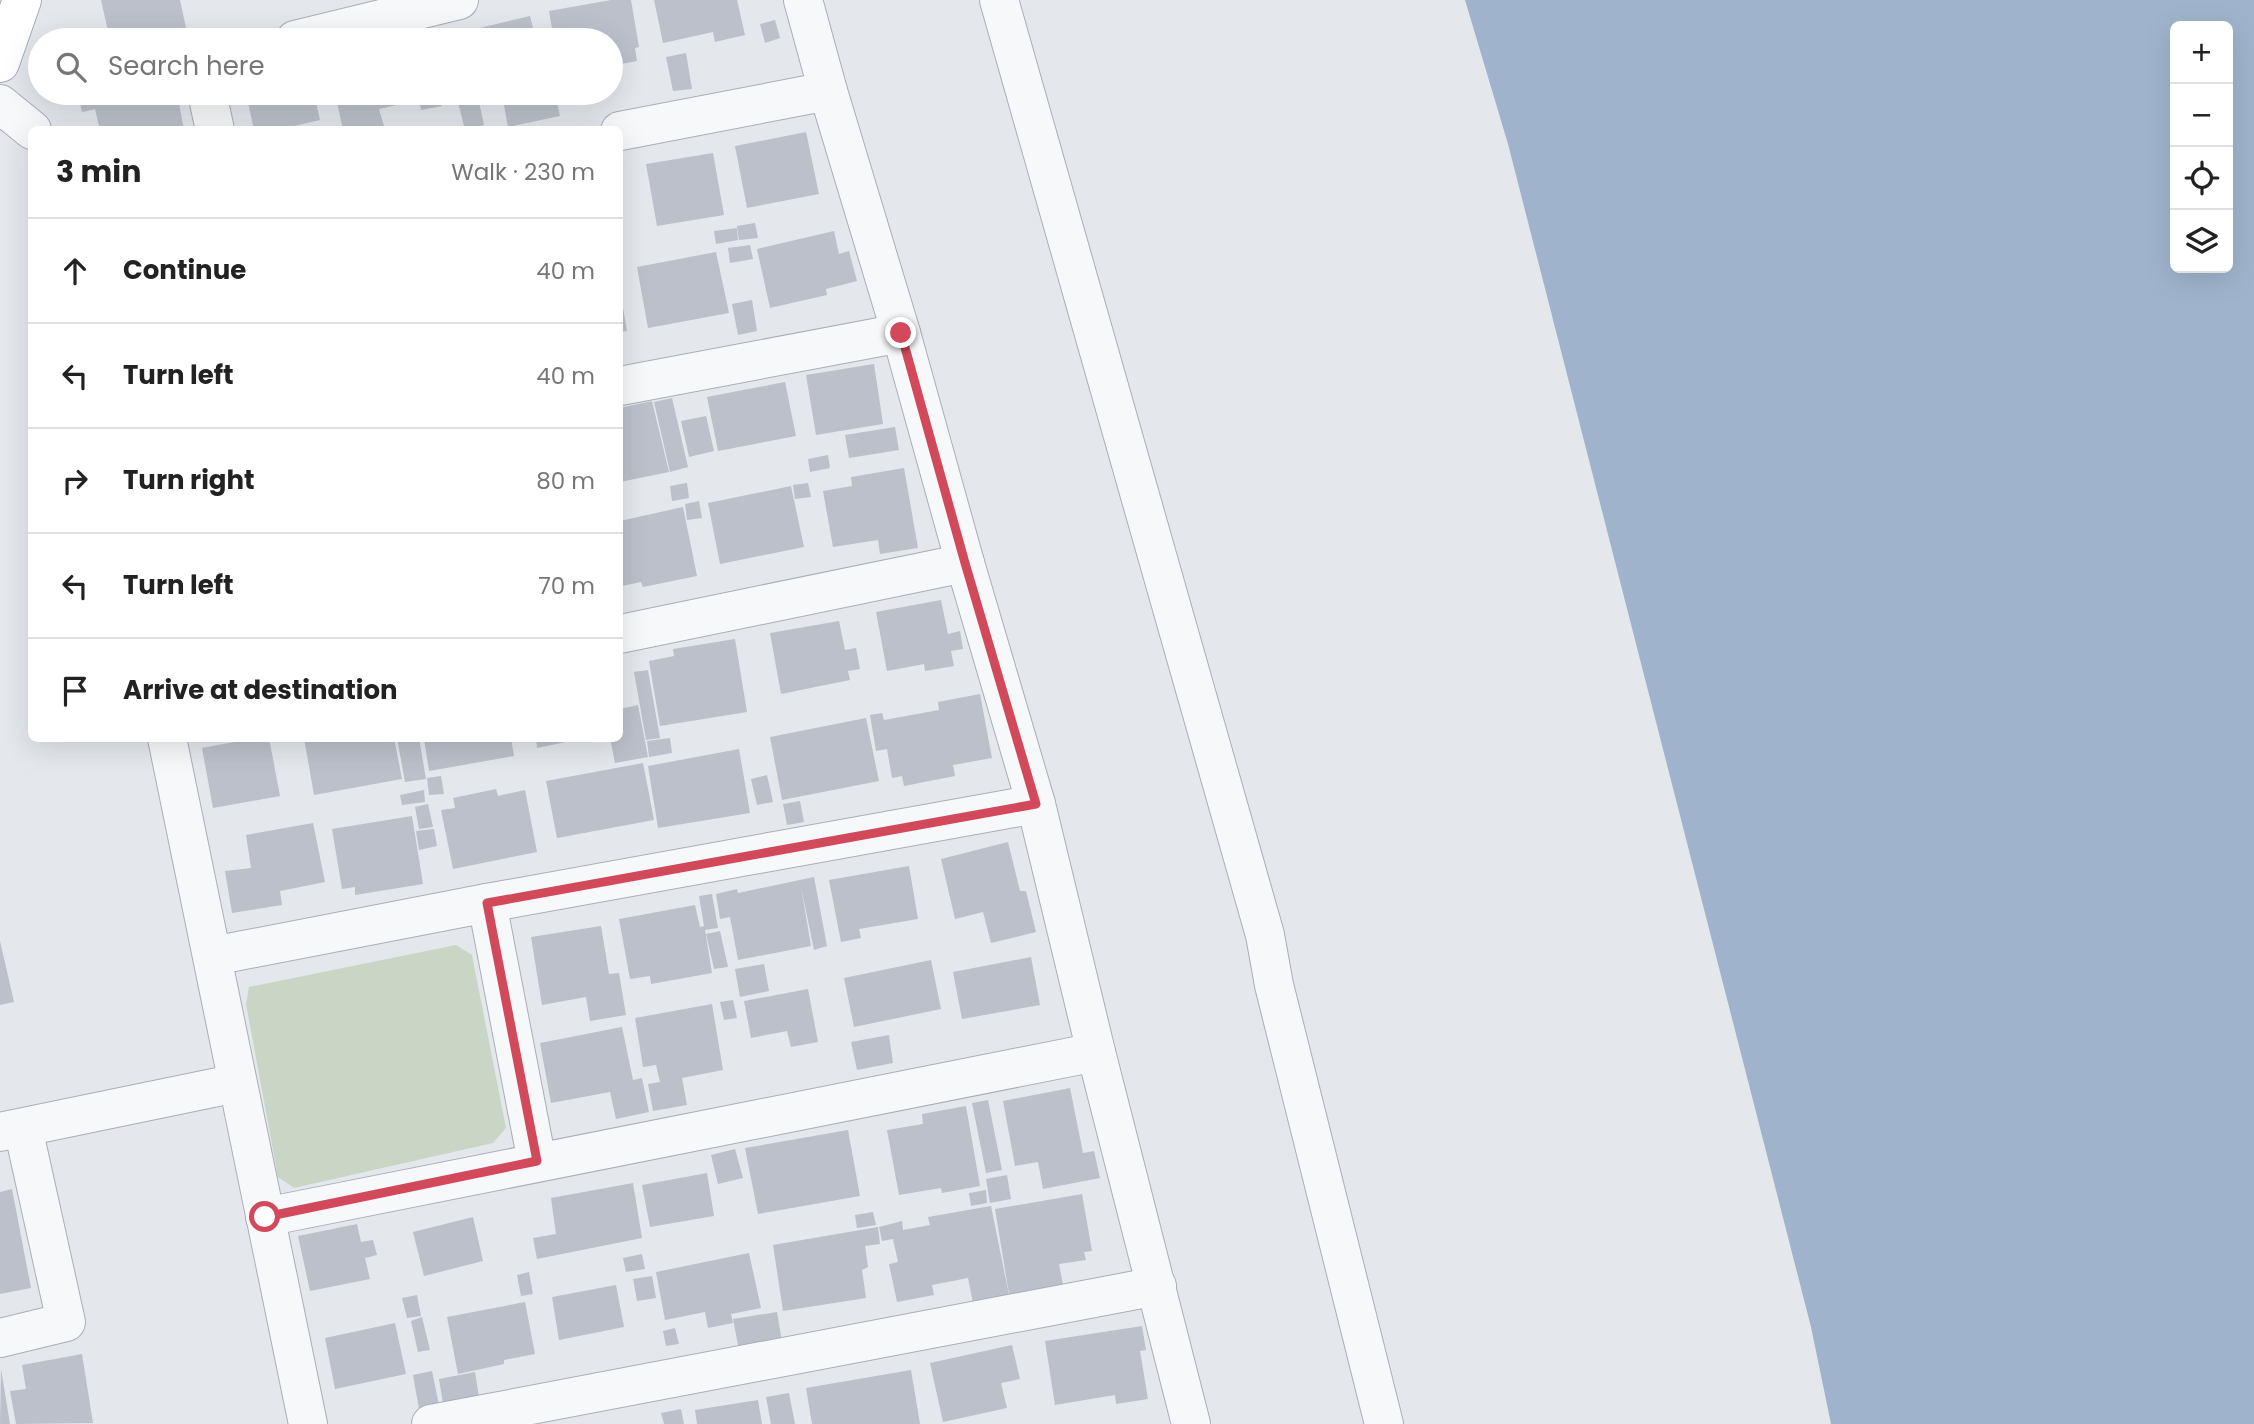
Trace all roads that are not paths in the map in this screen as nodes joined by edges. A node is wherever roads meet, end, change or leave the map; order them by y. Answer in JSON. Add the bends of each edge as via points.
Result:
{"nodes":[{"id":1,"x":22,"y":0,"type":"edge"},
{"id":2,"x":459,"y":0,"type":"edge"},
{"id":3,"x":803,"y":0,"type":"edge"},
{"id":4,"x":999,"y":0,"type":"edge"},
{"id":5,"x":344,"y":28,"type":"edge"},
{"id":6,"x":0,"y":64,"type":"edge"},
{"id":7,"x":828,"y":91,"type":"junction"},
{"id":8,"x":0,"y":104,"type":"edge"},
{"id":9,"x":210,"y":105,"type":"edge"},
{"id":10,"x":214,"y":126,"type":"edge"},
{"id":11,"x":28,"y":127,"type":"edge"},
{"id":12,"x":623,"y":130,"type":"edge"},
{"id":13,"x":901,"y":333,"type":"junction"},
{"id":14,"x":623,"y":385,"type":"edge"},
{"id":15,"x":965,"y":563,"type":"junction"},
{"id":16,"x":623,"y":633,"type":"edge"},
{"id":17,"x":168,"y":742,"type":"edge"},
{"id":18,"x":1036,"y":804,"type":"junction"},
{"id":19,"x":487,"y":903,"type":"junction"},
{"id":20,"x":214,"y":956,"type":"junction"},
{"id":21,"x":1097,"y":1052,"type":"junction"},
{"id":22,"x":237,"y":1083,"type":"junction"},
{"id":23,"x":12,"y":1130,"type":"edge"},
{"id":24,"x":537,"y":1161,"type":"junction"},
{"id":25,"x":265,"y":1217,"type":"junction"},
{"id":26,"x":1157,"y":1286,"type":"junction"},
{"id":27,"x":0,"y":1338,"type":"edge"},
{"id":28,"x":308,"y":1424,"type":"edge"},
{"id":29,"x":431,"y":1424,"type":"edge"},
{"id":30,"x":1191,"y":1424,"type":"edge"},
{"id":31,"x":1384,"y":1424,"type":"edge"}],
"edges":[{"from":1,"to":6,"type":"main road"},
{"from":2,"to":5,"type":"street"},
{"from":3,"to":7,"type":"street"},
{"from":4,"to":31,"type":"street","via":[[1265,935]]},
{"from":7,"to":12,"type":"street"},
{"from":7,"to":13,"type":"street"},
{"from":8,"to":11,"type":"street"},
{"from":9,"to":10,"type":"street"},
{"from":13,"to":14,"type":"street"},
{"from":13,"to":15,"type":"street"},
{"from":15,"to":16,"type":"street"},
{"from":15,"to":18,"type":"street"},
{"from":17,"to":20,"type":"street"},
{"from":18,"to":19,"type":"street"},
{"from":18,"to":21,"type":"street"},
{"from":19,"to":20,"type":"street"},
{"from":19,"to":24,"type":"street"},
{"from":20,"to":22,"type":"street"},
{"from":21,"to":24,"type":"street"},
{"from":21,"to":26,"type":"street"},
{"from":22,"to":23,"type":"street"},
{"from":22,"to":25,"type":"street"},
{"from":23,"to":27,"type":"street","via":[[66,1322]]},
{"from":24,"to":25,"type":"street"},
{"from":25,"to":28,"type":"street"},
{"from":26,"to":29,"type":"street"},
{"from":26,"to":30,"type":"street"}]}
